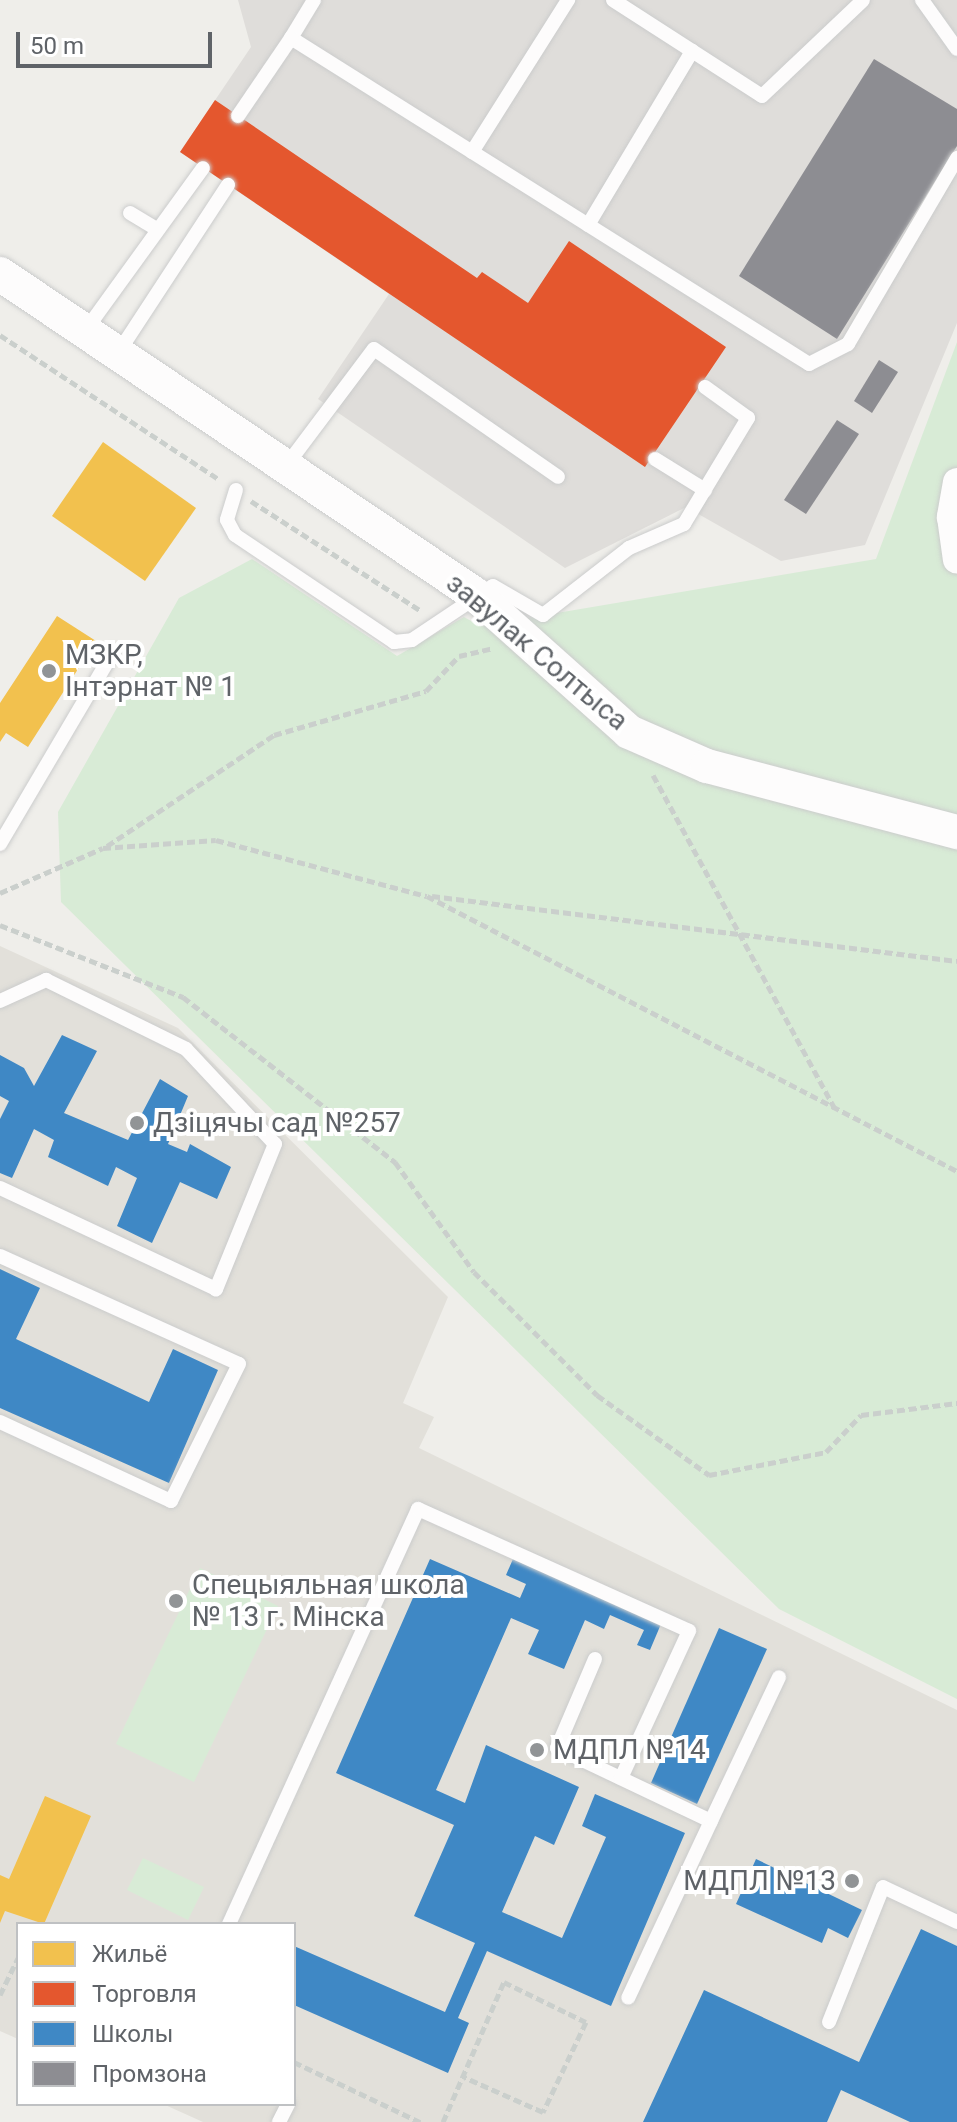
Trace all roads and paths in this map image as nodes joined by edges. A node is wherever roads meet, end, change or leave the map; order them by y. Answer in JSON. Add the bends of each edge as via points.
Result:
{"nodes":[{"id":1,"x":314,"y":0,"type":"edge"},
{"id":2,"x":568,"y":0,"type":"edge"},
{"id":3,"x":613,"y":0,"type":"edge"},
{"id":4,"x":863,"y":0,"type":"edge"},
{"id":5,"x":922,"y":0,"type":"edge"},
{"id":6,"x":291,"y":38,"type":"junction"},
{"id":7,"x":957,"y":49,"type":"edge"},
{"id":8,"x":692,"y":51,"type":"junction"},
{"id":9,"x":238,"y":116,"type":"dead end"},
{"id":10,"x":472,"y":152,"type":"junction"},
{"id":11,"x":957,"y":158,"type":"edge"},
{"id":12,"x":203,"y":168,"type":"dead end"},
{"id":13,"x":228,"y":185,"type":"dead end"},
{"id":14,"x":130,"y":213,"type":"dead end"},
{"id":15,"x":588,"y":225,"type":"junction"},
{"id":16,"x":157,"y":229,"type":"junction"},
{"id":17,"x":0,"y":274,"type":"edge"},
{"id":18,"x":85,"y":331,"type":"junction"},
{"id":19,"x":117,"y":354,"type":"junction"},
{"id":20,"x":705,"y":387,"type":"dead end"},
{"id":21,"x":655,"y":459,"type":"dead end"},
{"id":22,"x":286,"y":467,"type":"junction"},
{"id":23,"x":558,"y":477,"type":"dead end"},
{"id":24,"x":957,"y":482,"type":"edge"},
{"id":25,"x":236,"y":490,"type":"dead end"},
{"id":26,"x":705,"y":490,"type":"junction"},
{"id":27,"x":957,"y":560,"type":"edge"},
{"id":28,"x":476,"y":595,"type":"junction"},
{"id":29,"x":525,"y":640,"type":"junction"},
{"id":30,"x":113,"y":652,"type":"dead end"},
{"id":31,"x":629,"y":732,"type":"junction"},
{"id":32,"x":957,"y":832,"type":"edge"},
{"id":33,"x":0,"y":844,"type":"edge"},
{"id":34,"x":103,"y":848,"type":"junction"},
{"id":35,"x":0,"y":893,"type":"edge"},
{"id":36,"x":427,"y":896,"type":"junction"},
{"id":37,"x":0,"y":925,"type":"edge"},
{"id":38,"x":741,"y":936,"type":"junction"},
{"id":39,"x":957,"y":961,"type":"edge"},
{"id":40,"x":0,"y":1001,"type":"edge"},
{"id":41,"x":838,"y":1113,"type":"junction"},
{"id":42,"x":957,"y":1171,"type":"edge"},
{"id":43,"x":0,"y":1188,"type":"edge"},
{"id":44,"x":0,"y":1256,"type":"edge"},
{"id":45,"x":957,"y":1403,"type":"edge"},
{"id":46,"x":0,"y":1422,"type":"edge"},
{"id":47,"x":595,"y":1659,"type":"dead end"},
{"id":48,"x":779,"y":1677,"type":"dead end"},
{"id":49,"x":621,"y":1778,"type":"junction"},
{"id":50,"x":711,"y":1821,"type":"junction"},
{"id":51,"x":230,"y":1922,"type":"edge"},
{"id":52,"x":957,"y":1922,"type":"edge"},
{"id":53,"x":16,"y":1962,"type":"edge"},
{"id":54,"x":0,"y":1995,"type":"edge"},
{"id":55,"x":628,"y":1998,"type":"dead end"},
{"id":56,"x":829,"y":2022,"type":"dead end"},
{"id":57,"x":296,"y":2063,"type":"edge"},
{"id":58,"x":464,"y":2077,"type":"junction"},
{"id":59,"x":420,"y":2122,"type":"edge"},
{"id":60,"x":443,"y":2122,"type":"edge"}],
"edges":[{"from":1,"to":6,"type":"lane"},
{"from":2,"to":10,"type":"lane"},
{"from":3,"to":8,"type":"lane"},
{"from":4,"to":8,"type":"lane","via":[[762,96]]},
{"from":5,"to":7,"type":"lane"},
{"from":6,"to":9,"type":"lane"},
{"from":6,"to":10,"type":"lane"},
{"from":8,"to":15,"type":"lane"},
{"from":10,"to":15,"type":"lane"},
{"from":11,"to":15,"type":"lane","via":[[848,344],[809,364]]},
{"from":12,"to":16,"type":"lane"},
{"from":13,"to":19,"type":"lane"},
{"from":14,"to":16,"type":"lane"},
{"from":16,"to":18,"type":"lane"},
{"from":17,"to":18,"type":"street","name":"завулак Солтыса"},
{"from":18,"to":19,"type":"street","name":"завулак Солтыса"},
{"from":19,"to":22,"type":"street","name":"завулак Солтыса"},
{"from":20,"to":26,"type":"lane","via":[[748,418]]},
{"from":21,"to":26,"type":"lane"},
{"from":22,"to":23,"type":"lane","via":[[374,349]]},
{"from":22,"to":28,"type":"street","name":"завулак Солтыса"},
{"from":24,"to":27,"type":"street","via":[[951,517]]},
{"from":25,"to":28,"type":"lane","via":[[227,520],[235,535],[394,642],[412,640]]},
{"from":26,"to":28,"type":"lane","via":[[684,524],[629,548],[543,615],[493,586]]},
{"from":28,"to":29,"type":"street","name":"завулак Солтыса"},
{"from":29,"to":31,"type":"street","name":"завулак Солтыса"},
{"from":29,"to":34,"type":"path","via":[[459,656],[426,691],[274,735]]},
{"from":30,"to":33,"type":"lane"},
{"from":31,"to":32,"type":"street","name":"завулак Солтыса","via":[[707,766]]},
{"from":31,"to":38,"type":"path"},
{"from":34,"to":35,"type":"path"},
{"from":34,"to":36,"type":"path","via":[[216,840]]},
{"from":36,"to":38,"type":"path"},
{"from":36,"to":41,"type":"path"},
{"from":37,"to":45,"type":"path","via":[[183,997],[395,1162],[474,1272],[597,1395],[709,1475],[826,1452],[861,1415]]},
{"from":38,"to":39,"type":"path"},
{"from":38,"to":41,"type":"path"},
{"from":40,"to":43,"type":"lane","via":[[46,980],[186,1049],[275,1144],[216,1289]]},
{"from":41,"to":42,"type":"path"},
{"from":44,"to":46,"type":"lane","via":[[239,1364],[171,1501]]},
{"from":47,"to":49,"type":"lane","via":[[557,1748]]},
{"from":48,"to":50,"type":"lane"},
{"from":49,"to":50,"type":"lane"},
{"from":49,"to":51,"type":"lane","via":[[689,1631],[418,1509]]},
{"from":50,"to":55,"type":"lane"},
{"from":52,"to":56,"type":"lane","via":[[883,1887]]},
{"from":53,"to":54,"type":"path"},
{"from":57,"to":59,"type":"path"},
{"from":58,"to":58,"type":"path","via":[[504,1982],[586,2022],[543,2112]]},
{"from":58,"to":60,"type":"path"}]}
